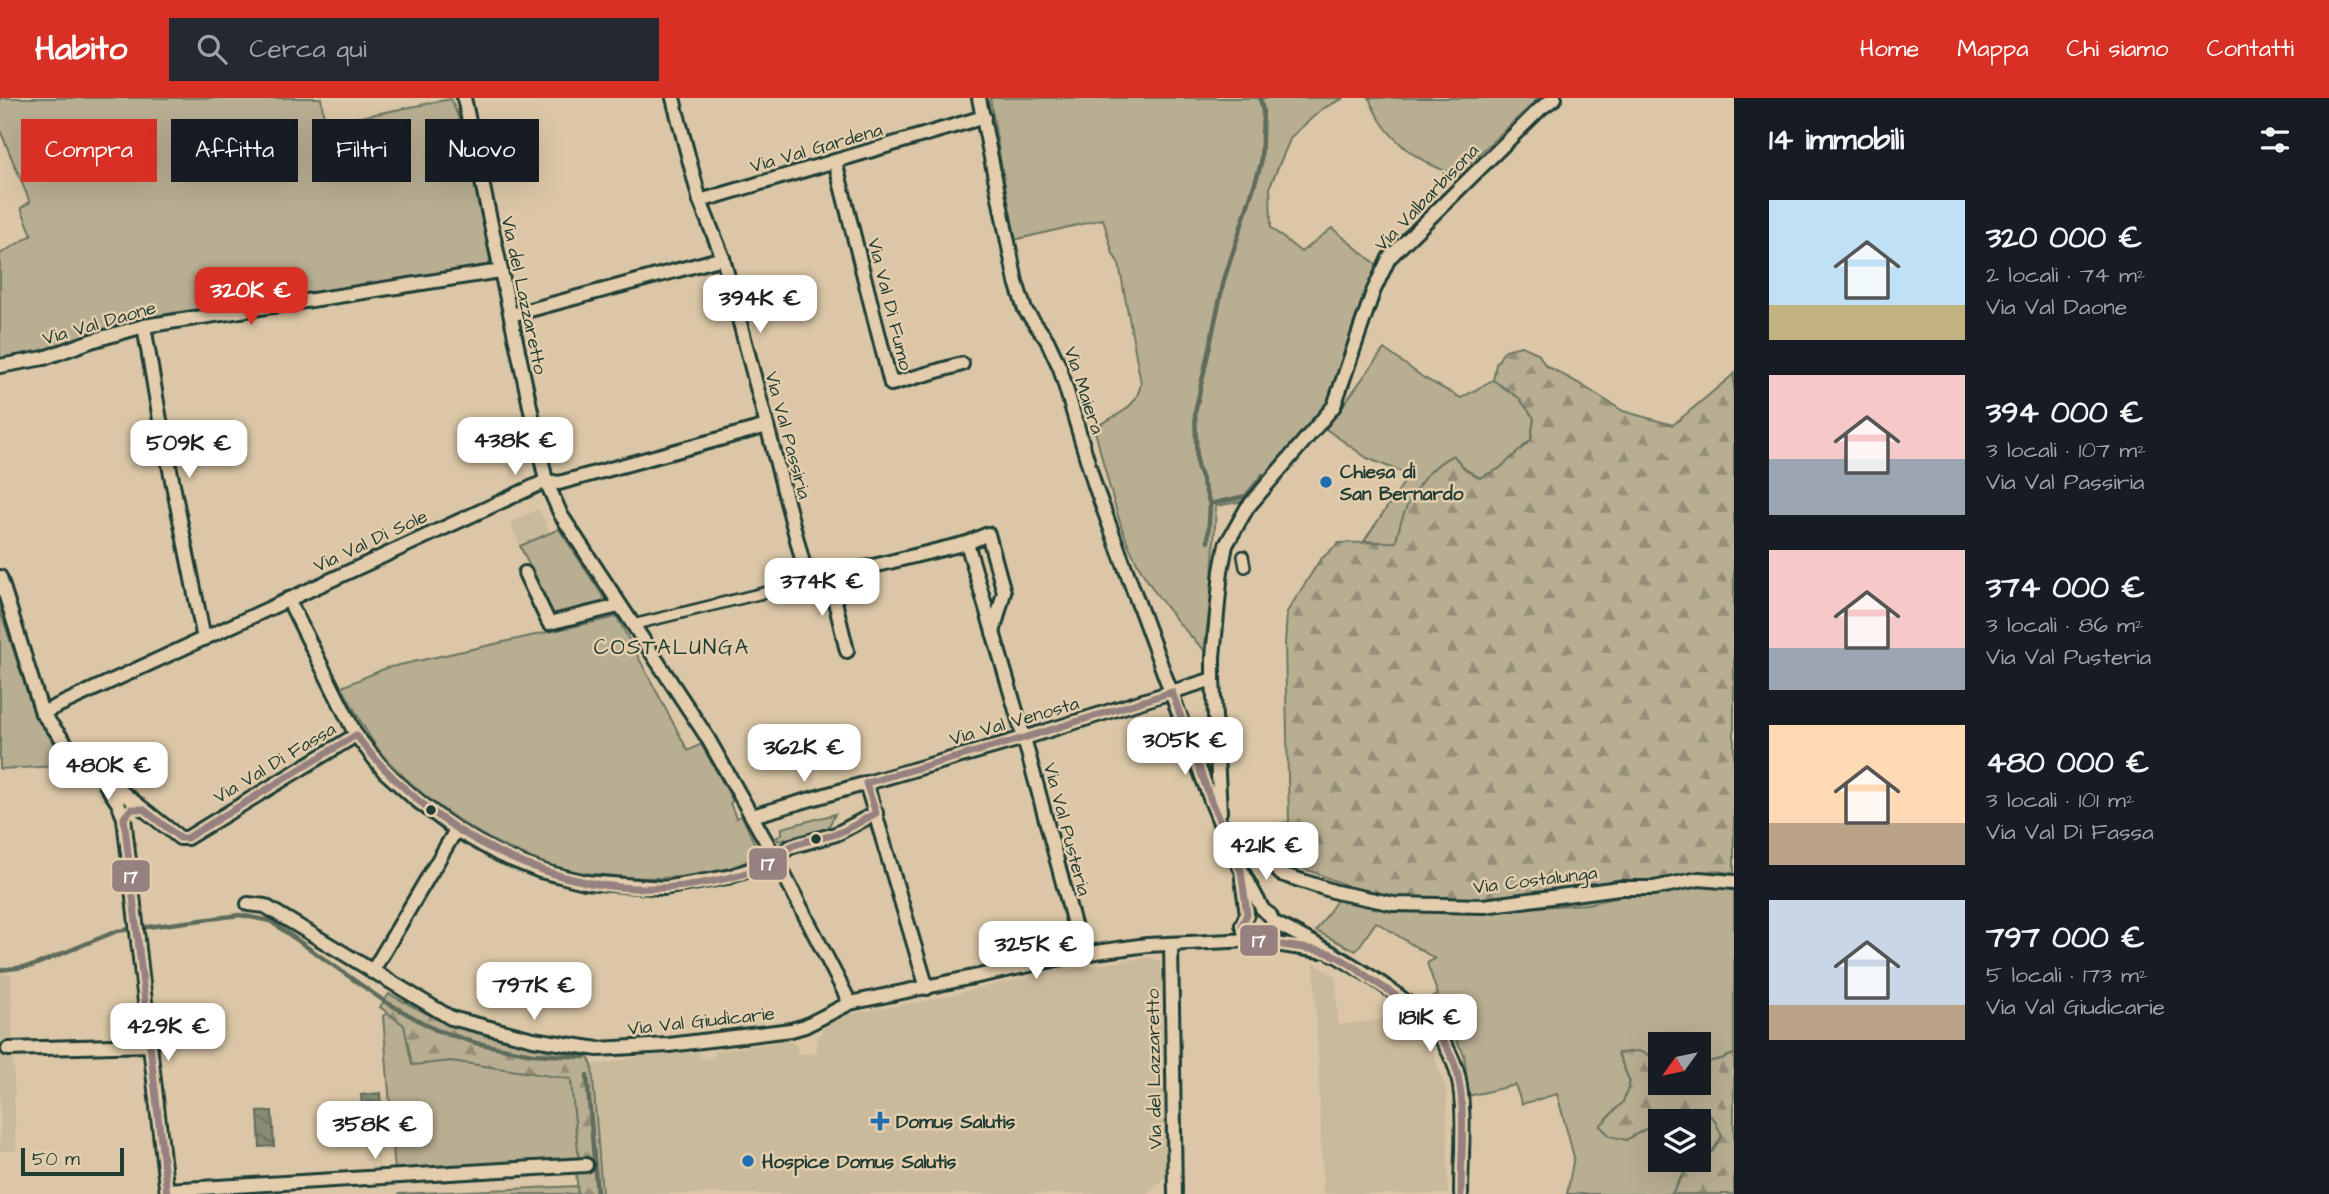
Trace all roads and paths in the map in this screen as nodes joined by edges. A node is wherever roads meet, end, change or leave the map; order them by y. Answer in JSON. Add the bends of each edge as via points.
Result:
{"nodes":[{"id":1,"x":464,"y":98,"type":"edge"},
{"id":2,"x":673,"y":98,"type":"edge"},
{"id":3,"x":979,"y":98,"type":"edge"},
{"id":4,"x":1555,"y":98,"type":"edge"},
{"id":5,"x":984,"y":117,"type":"junction"},
{"id":6,"x":835,"y":161,"type":"junction"},
{"id":7,"x":700,"y":201,"type":"junction"},
{"id":8,"x":723,"y":258,"type":"junction"},
{"id":9,"x":500,"y":271,"type":"junction"},
{"id":10,"x":511,"y":316,"type":"junction"},
{"id":11,"x":144,"y":326,"type":"junction"},
{"id":12,"x":962,"y":364,"type":"dead end"},
{"id":13,"x":0,"y":366,"type":"edge"},
{"id":14,"x":767,"y":426,"type":"junction"},
{"id":15,"x":546,"y":481,"type":"junction"},
{"id":16,"x":967,"y":543,"type":"junction"},
{"id":17,"x":1243,"y":556,"type":"dead end"},
{"id":18,"x":1245,"y":568,"type":"dead end"},
{"id":19,"x":525,"y":573,"type":"dead end"},
{"id":20,"x":0,"y":577,"type":"edge"},
{"id":21,"x":829,"y":577,"type":"junction"},
{"id":22,"x":808,"y":582,"type":"junction"},
{"id":23,"x":288,"y":599,"type":"junction"},
{"id":24,"x":619,"y":606,"type":"junction"},
{"id":25,"x":632,"y":625,"type":"junction"},
{"id":26,"x":993,"y":633,"type":"junction"},
{"id":27,"x":204,"y":639,"type":"junction"},
{"id":28,"x":847,"y":651,"type":"dead end"},
{"id":29,"x":1213,"y":679,"type":"junction"},
{"id":30,"x":1172,"y":692,"type":"junction"},
{"id":31,"x":42,"y":713,"type":"junction"},
{"id":32,"x":356,"y":735,"type":"junction"},
{"id":33,"x":1024,"y":738,"type":"junction"},
{"id":34,"x":94,"y":770,"type":"junction"},
{"id":35,"x":866,"y":783,"type":"junction"},
{"id":36,"x":143,"y":809,"type":"junction"},
{"id":37,"x":876,"y":813,"type":"junction"},
{"id":38,"x":752,"y":816,"type":"junction"},
{"id":39,"x":124,"y":818,"type":"junction"},
{"id":40,"x":1220,"y":823,"type":"junction"},
{"id":41,"x":456,"y":830,"type":"junction"},
{"id":42,"x":1231,"y":850,"type":"junction"},
{"id":43,"x":776,"y":859,"type":"junction"},
{"id":44,"x":1241,"y":871,"type":"junction"},
{"id":45,"x":1734,"y":882,"type":"edge"},
{"id":46,"x":248,"y":904,"type":"dead end"},
{"id":47,"x":1263,"y":910,"type":"junction"},
{"id":48,"x":1244,"y":920,"type":"junction"},
{"id":49,"x":1273,"y":922,"type":"junction"},
{"id":50,"x":1257,"y":940,"type":"junction"},
{"id":51,"x":1220,"y":941,"type":"junction"},
{"id":52,"x":1171,"y":944,"type":"junction"},
{"id":53,"x":1327,"y":952,"type":"junction"},
{"id":54,"x":1082,"y":954,"type":"junction"},
{"id":55,"x":372,"y":972,"type":"junction"},
{"id":56,"x":927,"y":988,"type":"junction"},
{"id":57,"x":850,"y":1003,"type":"junction"},
{"id":58,"x":149,"y":1045,"type":"junction"},
{"id":59,"x":8,"y":1049,"type":"dead end"},
{"id":60,"x":586,"y":1165,"type":"dead end"},
{"id":61,"x":167,"y":1192,"type":"edge"},
{"id":62,"x":1175,"y":1194,"type":"edge"},
{"id":63,"x":1461,"y":1194,"type":"edge"}],
"edges":[{"from":1,"to":9,"type":"street","name":"Via del Lazzaretto"},
{"from":2,"to":7,"type":"street","name":"Via Val Passiria"},
{"from":3,"to":5,"type":"street","name":"Via Maiera"},
{"from":4,"to":29,"type":"street","name":"Via Valbarbisona","via":[[1389,258],[1334,406],[1247,508],[1229,538]]},
{"from":5,"to":6,"type":"street","name":"Via Val Gardena"},
{"from":5,"to":30,"type":"street","name":"Via Maiera","via":[[1025,310],[1060,368],[1095,486]]},
{"from":6,"to":7,"type":"street","name":"Via Val Gardena"},
{"from":6,"to":12,"type":"street","name":"Via Val Di Fumo","via":[[891,384]]},
{"from":7,"to":8,"type":"street","name":"Via Val Passiria"},
{"from":8,"to":10,"type":"street"},
{"from":8,"to":14,"type":"street","name":"Via Val Passiria"},
{"from":9,"to":10,"type":"street","name":"Via del Lazzaretto"},
{"from":9,"to":11,"type":"street","name":"Via Val Daone"},
{"from":10,"to":15,"type":"street","name":"Via del Lazzaretto"},
{"from":11,"to":13,"type":"street","name":"Via Val Daone","via":[[44,358]]},
{"from":11,"to":27,"type":"street"},
{"from":14,"to":15,"type":"street","name":"Via Val Di Sole","via":[[559,483]]},
{"from":14,"to":22,"type":"street","name":"Via Val Passiria"},
{"from":15,"to":23,"type":"street","name":"Via Val Di Sole"},
{"from":15,"to":24,"type":"street","name":"Via del Lazzaretto","via":[[561,515]]},
{"from":16,"to":21,"type":"street"},
{"from":16,"to":26,"type":"street","name":"Via Val Pusteria"},
{"from":16,"to":26,"type":"street","via":[[988,534],[1004,592]]},
{"from":17,"to":18,"type":"street"},
{"from":19,"to":24,"type":"street","via":[[549,624]]},
{"from":20,"to":31,"type":"street","name":"Via Val Di Fassa"},
{"from":21,"to":22,"type":"street"},
{"from":21,"to":28,"type":"street"},
{"from":22,"to":25,"type":"street"},
{"from":23,"to":27,"type":"street","name":"Via Val Di Sole"},
{"from":23,"to":32,"type":"street"},
{"from":24,"to":25,"type":"street","name":"Via del Lazzaretto"},
{"from":25,"to":38,"type":"street","name":"Via del Lazzaretto","via":[[707,737]]},
{"from":26,"to":33,"type":"street","name":"Via Val Pusteria"},
{"from":27,"to":31,"type":"street","name":"Via Val Di Sole"},
{"from":29,"to":30,"type":"street"},
{"from":29,"to":40,"type":"street"},
{"from":30,"to":33,"type":"street","name":"Via Val Venosta"},
{"from":30,"to":40,"type":"street"},
{"from":31,"to":34,"type":"street","name":"Via Val Di Fassa"},
{"from":32,"to":36,"type":"street","name":"Via Val Di Fassa","via":[[187,838],[180,838]]},
{"from":32,"to":41,"type":"street","via":[[384,771]]},
{"from":33,"to":35,"type":"street","name":"Via Val Venosta"},
{"from":33,"to":54,"type":"street","name":"Via Val Pusteria"},
{"from":34,"to":36,"type":"street","name":"Via Val Di Fassa"},
{"from":34,"to":39,"type":"street","via":[[112,792]]},
{"from":35,"to":37,"type":"street"},
{"from":35,"to":38,"type":"street","name":"Via Val Venosta"},
{"from":36,"to":39,"type":"street","via":[[131,809]]},
{"from":37,"to":43,"type":"street","via":[[836,834],[790,847]]},
{"from":37,"to":56,"type":"street"},
{"from":38,"to":43,"type":"street","name":"Via del Lazzaretto"},
{"from":39,"to":58,"type":"street"},
{"from":40,"to":42,"type":"street"},
{"from":41,"to":43,"type":"street","via":[[540,871],[624,887],[664,888],[728,877]]},
{"from":41,"to":55,"type":"street"},
{"from":42,"to":44,"type":"street"},
{"from":42,"to":45,"type":"street","name":"Via Costalunga","via":[[1252,844],[1281,874],[1394,904],[1484,906],[1699,879]]},
{"from":43,"to":57,"type":"street","name":"Via del Lazzaretto"},
{"from":44,"to":47,"type":"street"},
{"from":44,"to":48,"type":"street"},
{"from":46,"to":55,"type":"street","name":"Via Val Giudicarie","via":[[265,906]]},
{"from":47,"to":48,"type":"street"},
{"from":47,"to":49,"type":"street"},
{"from":48,"to":50,"type":"street","via":[[1247,936]]},
{"from":48,"to":51,"type":"street"},
{"from":49,"to":50,"type":"street","via":[[1272,933]]},
{"from":49,"to":53,"type":"street"},
{"from":50,"to":51,"type":"street"},
{"from":50,"to":53,"type":"street"},
{"from":51,"to":52,"type":"street"},
{"from":52,"to":54,"type":"street"},
{"from":52,"to":62,"type":"street","name":"Via del Lazzaretto"},
{"from":53,"to":63,"type":"street","via":[[1406,1001],[1433,1026],[1449,1053],[1461,1101]]},
{"from":54,"to":56,"type":"street"},
{"from":55,"to":57,"type":"street","name":"Via Val Giudicarie","via":[[451,1018],[598,1049],[791,1030]]},
{"from":56,"to":57,"type":"street"},
{"from":58,"to":59,"type":"street"},
{"from":58,"to":61,"type":"street"},
{"from":60,"to":61,"type":"street"}]}
